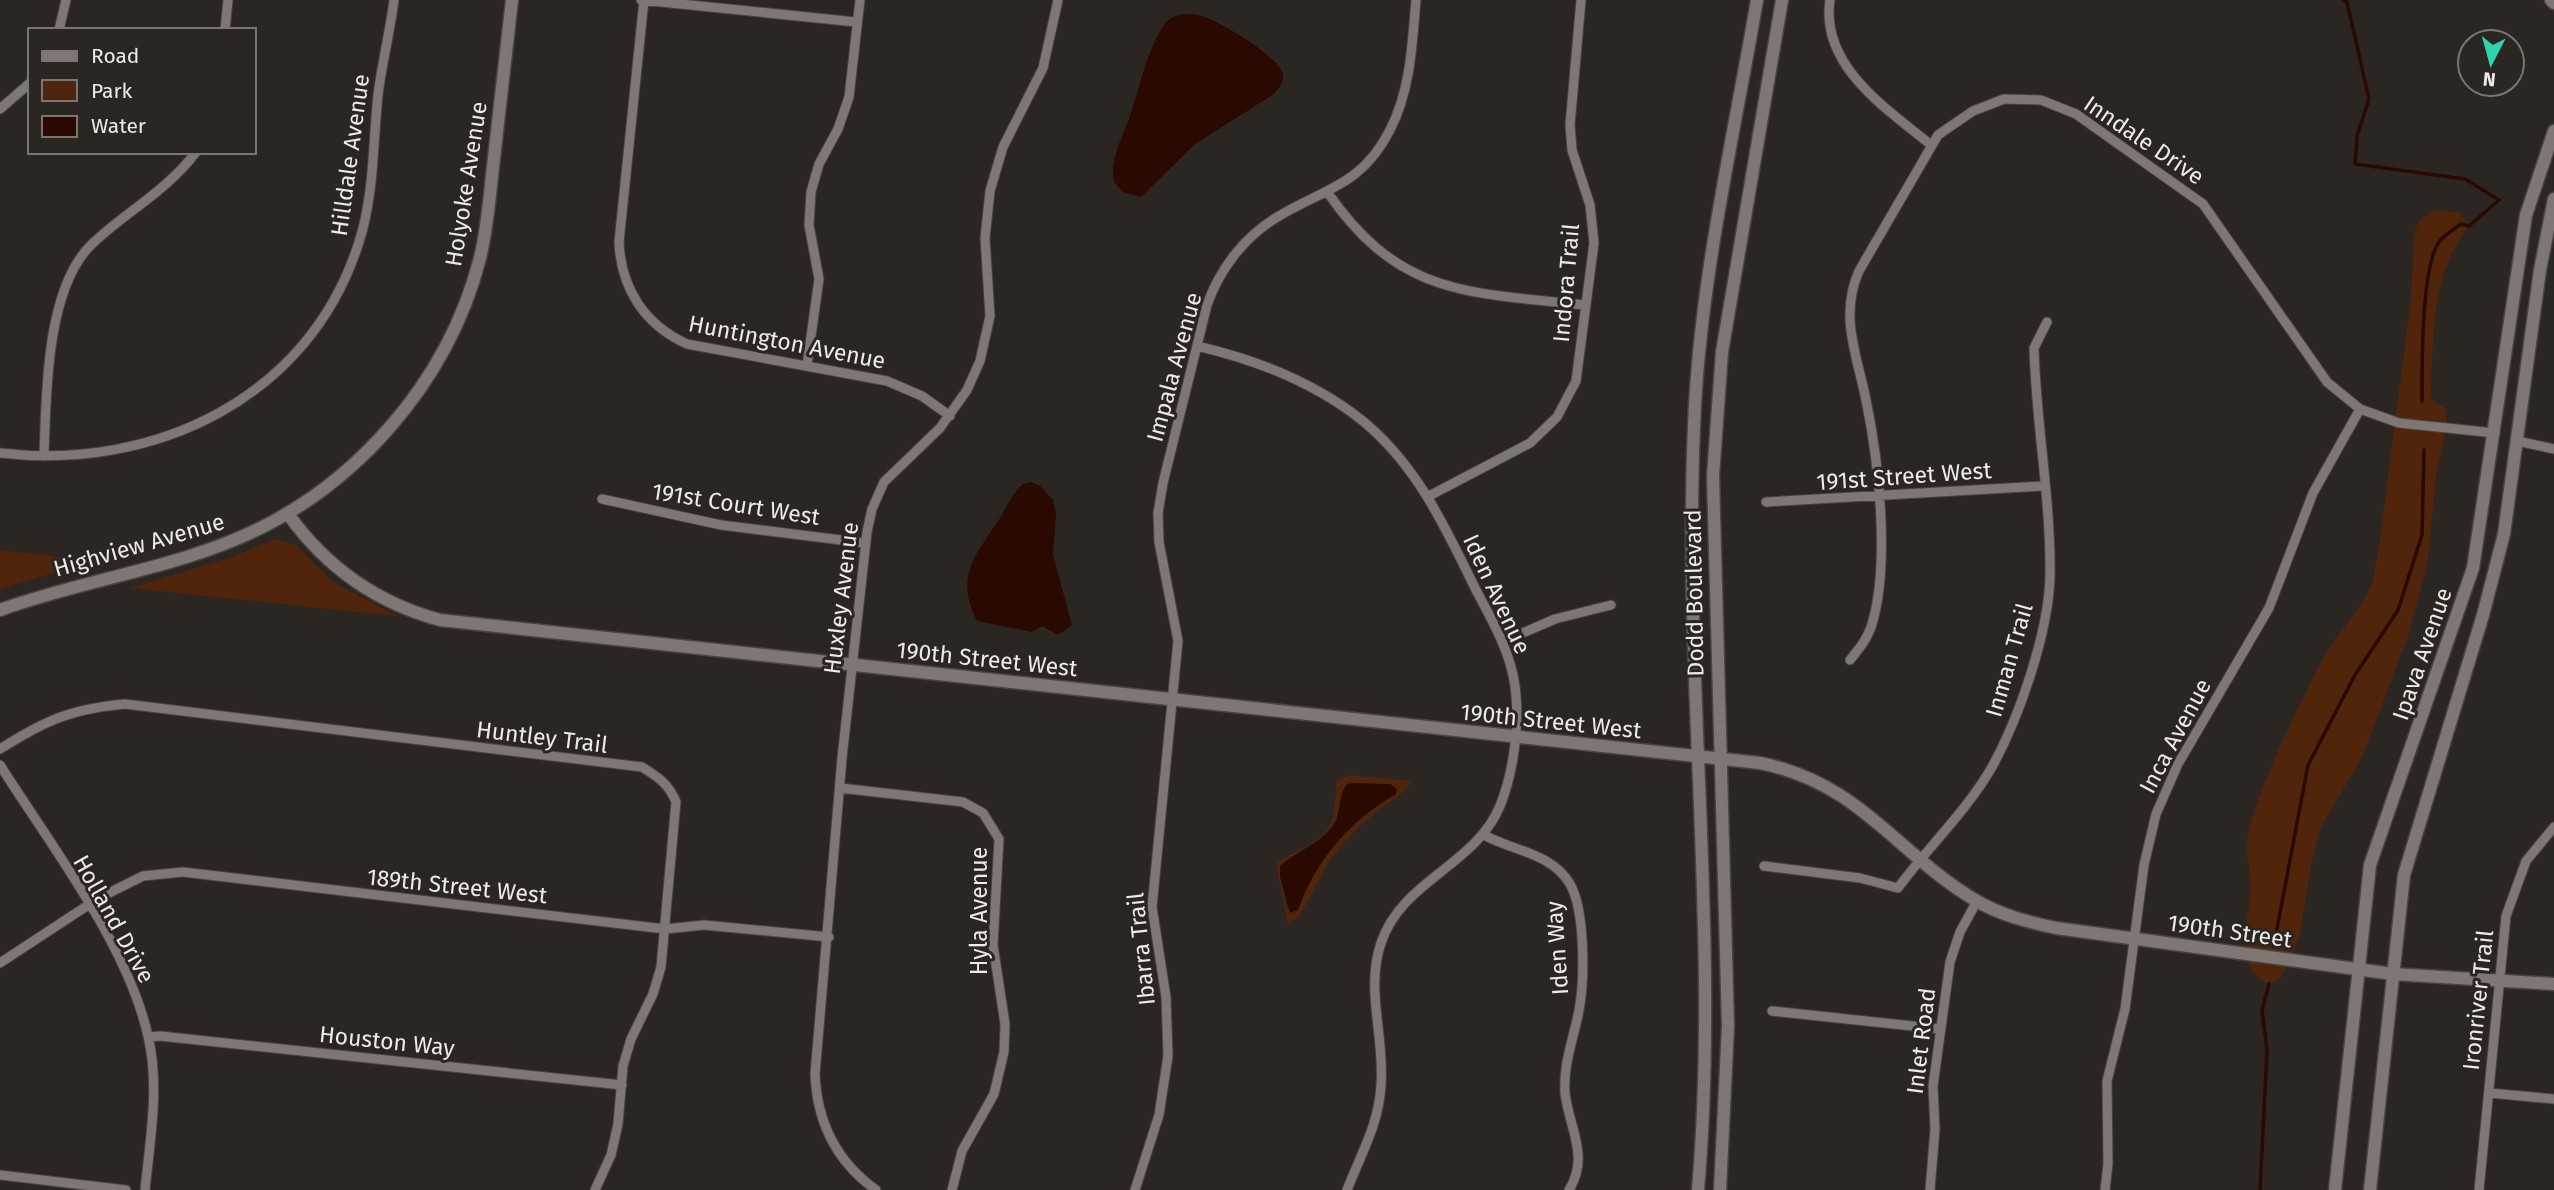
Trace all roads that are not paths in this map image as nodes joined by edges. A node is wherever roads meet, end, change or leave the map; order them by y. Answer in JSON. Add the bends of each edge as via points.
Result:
{"nodes":[{"id":1,"x":66,"y":0,"type":"edge"},
{"id":2,"x":228,"y":0,"type":"edge"},
{"id":3,"x":394,"y":0,"type":"edge"},
{"id":4,"x":512,"y":0,"type":"edge"},
{"id":5,"x":643,"y":0,"type":"edge"},
{"id":6,"x":860,"y":0,"type":"edge"},
{"id":7,"x":1058,"y":0,"type":"edge"},
{"id":8,"x":1416,"y":0,"type":"edge"},
{"id":9,"x":1581,"y":0,"type":"edge"},
{"id":10,"x":1757,"y":0,"type":"edge"},
{"id":11,"x":1782,"y":0,"type":"edge"},
{"id":12,"x":1830,"y":0,"type":"edge"},
{"id":13,"x":856,"y":22,"type":"junction"},
{"id":14,"x":59,"y":28,"type":"edge"},
{"id":15,"x":225,"y":28,"type":"edge"},
{"id":16,"x":28,"y":85,"type":"edge"},
{"id":17,"x":0,"y":109,"type":"edge"},
{"id":18,"x":2554,"y":131,"type":"edge"},
{"id":19,"x":1931,"y":145,"type":"junction"},
{"id":20,"x":194,"y":154,"type":"edge"},
{"id":21,"x":1328,"y":193,"type":"junction"},
{"id":22,"x":2554,"y":199,"type":"edge"},
{"id":23,"x":1584,"y":305,"type":"junction"},
{"id":24,"x":2047,"y":321,"type":"dead end"},
{"id":25,"x":1197,"y":345,"type":"junction"},
{"id":26,"x":807,"y":365,"type":"junction"},
{"id":27,"x":2360,"y":409,"type":"junction"},
{"id":28,"x":950,"y":416,"type":"junction"},
{"id":29,"x":2495,"y":433,"type":"junction"},
{"id":30,"x":2517,"y":441,"type":"junction"},
{"id":31,"x":2554,"y":449,"type":"edge"},
{"id":32,"x":0,"y":453,"type":"edge"},
{"id":33,"x":44,"y":457,"type":"junction"},
{"id":34,"x":2043,"y":486,"type":"junction"},
{"id":35,"x":1429,"y":496,"type":"junction"},
{"id":36,"x":1878,"y":497,"type":"junction"},
{"id":37,"x":602,"y":499,"type":"dead end"},
{"id":38,"x":1766,"y":502,"type":"dead end"},
{"id":39,"x":288,"y":514,"type":"junction"},
{"id":40,"x":865,"y":543,"type":"junction"},
{"id":41,"x":1611,"y":605,"type":"dead end"},
{"id":42,"x":0,"y":610,"type":"edge"},
{"id":43,"x":1502,"y":642,"type":"junction"},
{"id":44,"x":1850,"y":660,"type":"dead end"},
{"id":45,"x":852,"y":666,"type":"junction"},
{"id":46,"x":1172,"y":701,"type":"junction"},
{"id":47,"x":1514,"y":738,"type":"junction"},
{"id":48,"x":0,"y":749,"type":"edge"},
{"id":49,"x":1696,"y":758,"type":"junction"},
{"id":50,"x":1719,"y":759,"type":"junction"},
{"id":51,"x":0,"y":765,"type":"edge"},
{"id":52,"x":840,"y":788,"type":"junction"},
{"id":53,"x":2554,"y":827,"type":"edge"},
{"id":54,"x":1484,"y":835,"type":"junction"},
{"id":55,"x":1920,"y":858,"type":"junction"},
{"id":56,"x":1763,"y":866,"type":"dead end"},
{"id":57,"x":1977,"y":901,"type":"junction"},
{"id":58,"x":89,"y":905,"type":"junction"},
{"id":59,"x":665,"y":929,"type":"junction"},
{"id":60,"x":829,"y":937,"type":"junction"},
{"id":61,"x":2134,"y":939,"type":"junction"},
{"id":62,"x":0,"y":963,"type":"edge"},
{"id":63,"x":2357,"y":970,"type":"junction"},
{"id":64,"x":2393,"y":974,"type":"junction"},
{"id":65,"x":2499,"y":982,"type":"junction"},
{"id":66,"x":2554,"y":984,"type":"edge"},
{"id":67,"x":1772,"y":1011,"type":"dead end"},
{"id":68,"x":1941,"y":1029,"type":"junction"},
{"id":69,"x":149,"y":1037,"type":"junction"},
{"id":70,"x":622,"y":1085,"type":"junction"},
{"id":71,"x":2489,"y":1093,"type":"junction"},
{"id":72,"x":2554,"y":1099,"type":"edge"},
{"id":73,"x":0,"y":1175,"type":"edge"},
{"id":74,"x":1349,"y":1189,"type":"edge"},
{"id":75,"x":126,"y":1190,"type":"edge"},
{"id":76,"x":145,"y":1190,"type":"edge"},
{"id":77,"x":595,"y":1190,"type":"edge"},
{"id":78,"x":876,"y":1190,"type":"edge"},
{"id":79,"x":952,"y":1190,"type":"edge"},
{"id":80,"x":1135,"y":1190,"type":"edge"},
{"id":81,"x":1569,"y":1190,"type":"edge"},
{"id":82,"x":1698,"y":1190,"type":"edge"},
{"id":83,"x":1720,"y":1190,"type":"edge"},
{"id":84,"x":1930,"y":1190,"type":"edge"},
{"id":85,"x":2105,"y":1190,"type":"edge"},
{"id":86,"x":2335,"y":1190,"type":"edge"},
{"id":87,"x":2370,"y":1190,"type":"edge"},
{"id":88,"x":2479,"y":1190,"type":"edge"}],
"edges":[{"from":1,"to":14,"type":"street"},
{"from":2,"to":15,"type":"street"},
{"from":3,"to":33,"type":"street","name":"Hilldale Avenue","via":[[362,228],[344,280],[314,333],[253,393],[199,424],[127,447]]},
{"from":4,"to":39,"type":"street","name":"Holyoke Avenue","via":[[484,239],[452,333],[421,387],[388,430],[345,472]]},
{"from":5,"to":13,"type":"street"},
{"from":5,"to":26,"type":"street","name":"Huntington Avenue","via":[[619,243],[625,279],[647,316],[675,339],[714,351]]},
{"from":6,"to":13,"type":"street"},
{"from":7,"to":28,"type":"street","name":"Huxley Avenue","via":[[1043,68],[1003,146],[993,176],[986,222],[988,331],[974,376]]},
{"from":8,"to":21,"type":"street","name":"Impala Avenue","via":[[1407,80],[1398,114],[1374,155]]},
{"from":9,"to":23,"type":"street","name":"Indora Trail","via":[[1569,113],[1572,150],[1594,230]]},
{"from":10,"to":49,"type":"street","name":"Dodd Boulevard","via":[[1698,356],[1692,529]]},
{"from":11,"to":50,"type":"street","name":"Dodd Boulevard","via":[[1722,352],[1712,496]]},
{"from":12,"to":19,"type":"street","via":[[1834,38],[1850,75]]},
{"from":13,"to":26,"type":"street","via":[[849,97],[811,192],[809,225],[819,279]]},
{"from":16,"to":17,"type":"street"},
{"from":18,"to":29,"type":"street","name":"Ipava Avenue","via":[[2526,215]]},
{"from":19,"to":27,"type":"street","name":"Inndale Drive","via":[[1973,111],[2004,99],[2041,100],[2076,114],[2203,204],[2327,382]]},
{"from":19,"to":36,"type":"street","name":"Inndale Drive","via":[[1859,271],[1848,309],[1869,416]]},
{"from":20,"to":33,"type":"street","via":[[90,246],[69,277],[56,316]]},
{"from":21,"to":23,"type":"street","via":[[1354,229],[1374,247],[1424,278],[1461,290]]},
{"from":21,"to":25,"type":"street","name":"Impala Avenue","via":[[1280,215],[1240,248],[1210,296]]},
{"from":22,"to":30,"type":"street","name":"Ipava Avenue"},
{"from":23,"to":35,"type":"street","name":"Indora Trail","via":[[1576,381],[1557,417],[1519,451]]},
{"from":24,"to":34,"type":"street","name":"Inman Trail","via":[[2034,348]]},
{"from":25,"to":35,"type":"street","name":"Iden Avenue","via":[[1270,366],[1339,404],[1391,448]]},
{"from":25,"to":46,"type":"street","name":"Impala Avenue","via":[[1158,513],[1160,550],[1178,641]]},
{"from":26,"to":28,"type":"street","name":"Huntington Avenue","via":[[898,384]]},
{"from":27,"to":29,"type":"street","name":"Inndale Drive","via":[[2399,423]]},
{"from":27,"to":61,"type":"street","name":"Inca Avenue","via":[[2313,494],[2269,608],[2178,764],[2156,814]]},
{"from":28,"to":40,"type":"street","name":"Huxley Avenue","via":[[884,482]]},
{"from":29,"to":63,"type":"street","name":"Ipava Avenue","via":[[2466,594],[2370,865]]},
{"from":30,"to":31,"type":"street"},
{"from":30,"to":64,"type":"street","name":"Ipava Avenue","via":[[2504,534],[2404,875]]},
{"from":32,"to":33,"type":"street","name":"Hilldale Avenue"},
{"from":34,"to":36,"type":"street","name":"191st Street West"},
{"from":34,"to":55,"type":"street","name":"Inman Trail","via":[[2050,578],[2029,677],[1992,767],[1966,808]]},
{"from":35,"to":43,"type":"street","name":"Iden Avenue"},
{"from":36,"to":38,"type":"street","name":"191st Street West"},
{"from":36,"to":44,"type":"street","name":"Inndale Drive","via":[[1880,555],[1873,622]]},
{"from":37,"to":40,"type":"street","name":"191st Court West","via":[[721,525]]},
{"from":39,"to":42,"type":"street","name":"Highview Avenue","via":[[205,551]]},
{"from":39,"to":45,"type":"street","name":"190th Street West","via":[[303,535],[349,577],[387,601],[429,617]]},
{"from":40,"to":45,"type":"street","name":"Huxley Avenue"},
{"from":41,"to":43,"type":"street","via":[[1555,619]]},
{"from":43,"to":47,"type":"street","name":"Iden Avenue","via":[[1515,686]]},
{"from":45,"to":46,"type":"street","name":"190th Street West"},
{"from":45,"to":52,"type":"street","name":"Huxley Avenue"},
{"from":46,"to":47,"type":"street","name":"190th Street West"},
{"from":46,"to":80,"type":"street","name":"Ibarra Trail","via":[[1152,898],[1166,997],[1168,1056],[1158,1115]]},
{"from":47,"to":49,"type":"street","name":"190th Street West"},
{"from":47,"to":54,"type":"street","name":"Iden Avenue","via":[[1505,791]]},
{"from":48,"to":59,"type":"street","name":"Huntley Trail","via":[[44,722],[82,708],[125,704],[642,768],[661,779],[676,802]]},
{"from":49,"to":50,"type":"street","name":"190th Street West"},
{"from":49,"to":82,"type":"street","name":"Dodd Boulevard","via":[[1705,1024]]},
{"from":50,"to":55,"type":"street","name":"190th Street","via":[[1775,766],[1826,785],[1868,813]]},
{"from":50,"to":83,"type":"street","name":"Dodd Boulevard","via":[[1728,1026]]},
{"from":51,"to":58,"type":"street","name":"Holland Drive"},
{"from":52,"to":60,"type":"street","name":"Huxley Avenue"},
{"from":52,"to":79,"type":"street","name":"Hyla Avenue","via":[[963,802],[989,819],[999,839],[993,945],[1005,1024],[1004,1052],[994,1094],[962,1151]]},
{"from":53,"to":65,"type":"street","name":"Ironriver Trail","via":[[2533,849],[2515,886],[2503,936]]},
{"from":54,"to":74,"type":"street","name":"Iden Avenue","via":[[1415,891],[1383,937],[1373,988],[1381,1049],[1380,1102]]},
{"from":54,"to":81,"type":"street","name":"Iden Way","via":[[1549,862],[1567,880],[1577,903],[1582,989],[1565,1082],[1580,1154]]},
{"from":55,"to":56,"type":"street","via":[[1898,888],[1860,878]]},
{"from":55,"to":57,"type":"street","name":"190th Street"},
{"from":57,"to":61,"type":"street","name":"190th Street","via":[[2035,924]]},
{"from":57,"to":68,"type":"street","name":"Inlet Road","via":[[1954,948]]},
{"from":58,"to":59,"type":"street","name":"189th Street West","via":[[143,876],[183,872]]},
{"from":58,"to":62,"type":"street","name":"189th Street West"},
{"from":58,"to":69,"type":"street","name":"Holland Drive","via":[[133,987]]},
{"from":59,"to":60,"type":"street","name":"189th Street West","via":[[704,925]]},
{"from":59,"to":70,"type":"street","name":"Huntley Trail","via":[[661,967],[631,1039]]},
{"from":60,"to":78,"type":"street","name":"Huxley Avenue","via":[[816,1061],[817,1099],[835,1146],[849,1167]]},
{"from":61,"to":63,"type":"street","name":"190th Street"},
{"from":61,"to":85,"type":"street","name":"Inca Avenue","via":[[2125,1009],[2107,1081]]},
{"from":63,"to":64,"type":"street","name":"190th Street"},
{"from":63,"to":86,"type":"street","name":"Ipava Avenue"},
{"from":64,"to":65,"type":"street","name":"190th Street"},
{"from":64,"to":87,"type":"street","name":"Ipava Avenue"},
{"from":65,"to":66,"type":"street","name":"190th Street"},
{"from":65,"to":71,"type":"street","name":"Ironriver Trail"},
{"from":67,"to":68,"type":"street"},
{"from":68,"to":84,"type":"street","name":"Inlet Road","via":[[1933,1086]]},
{"from":69,"to":70,"type":"street","name":"Houston Way"},
{"from":69,"to":76,"type":"street","name":"Holland Drive","via":[[153,1094]]},
{"from":70,"to":77,"type":"street","name":"Huntley Trail","via":[[611,1155]]},
{"from":71,"to":72,"type":"street"},
{"from":71,"to":88,"type":"street","name":"Ironriver Trail"},
{"from":73,"to":75,"type":"street"}]}
